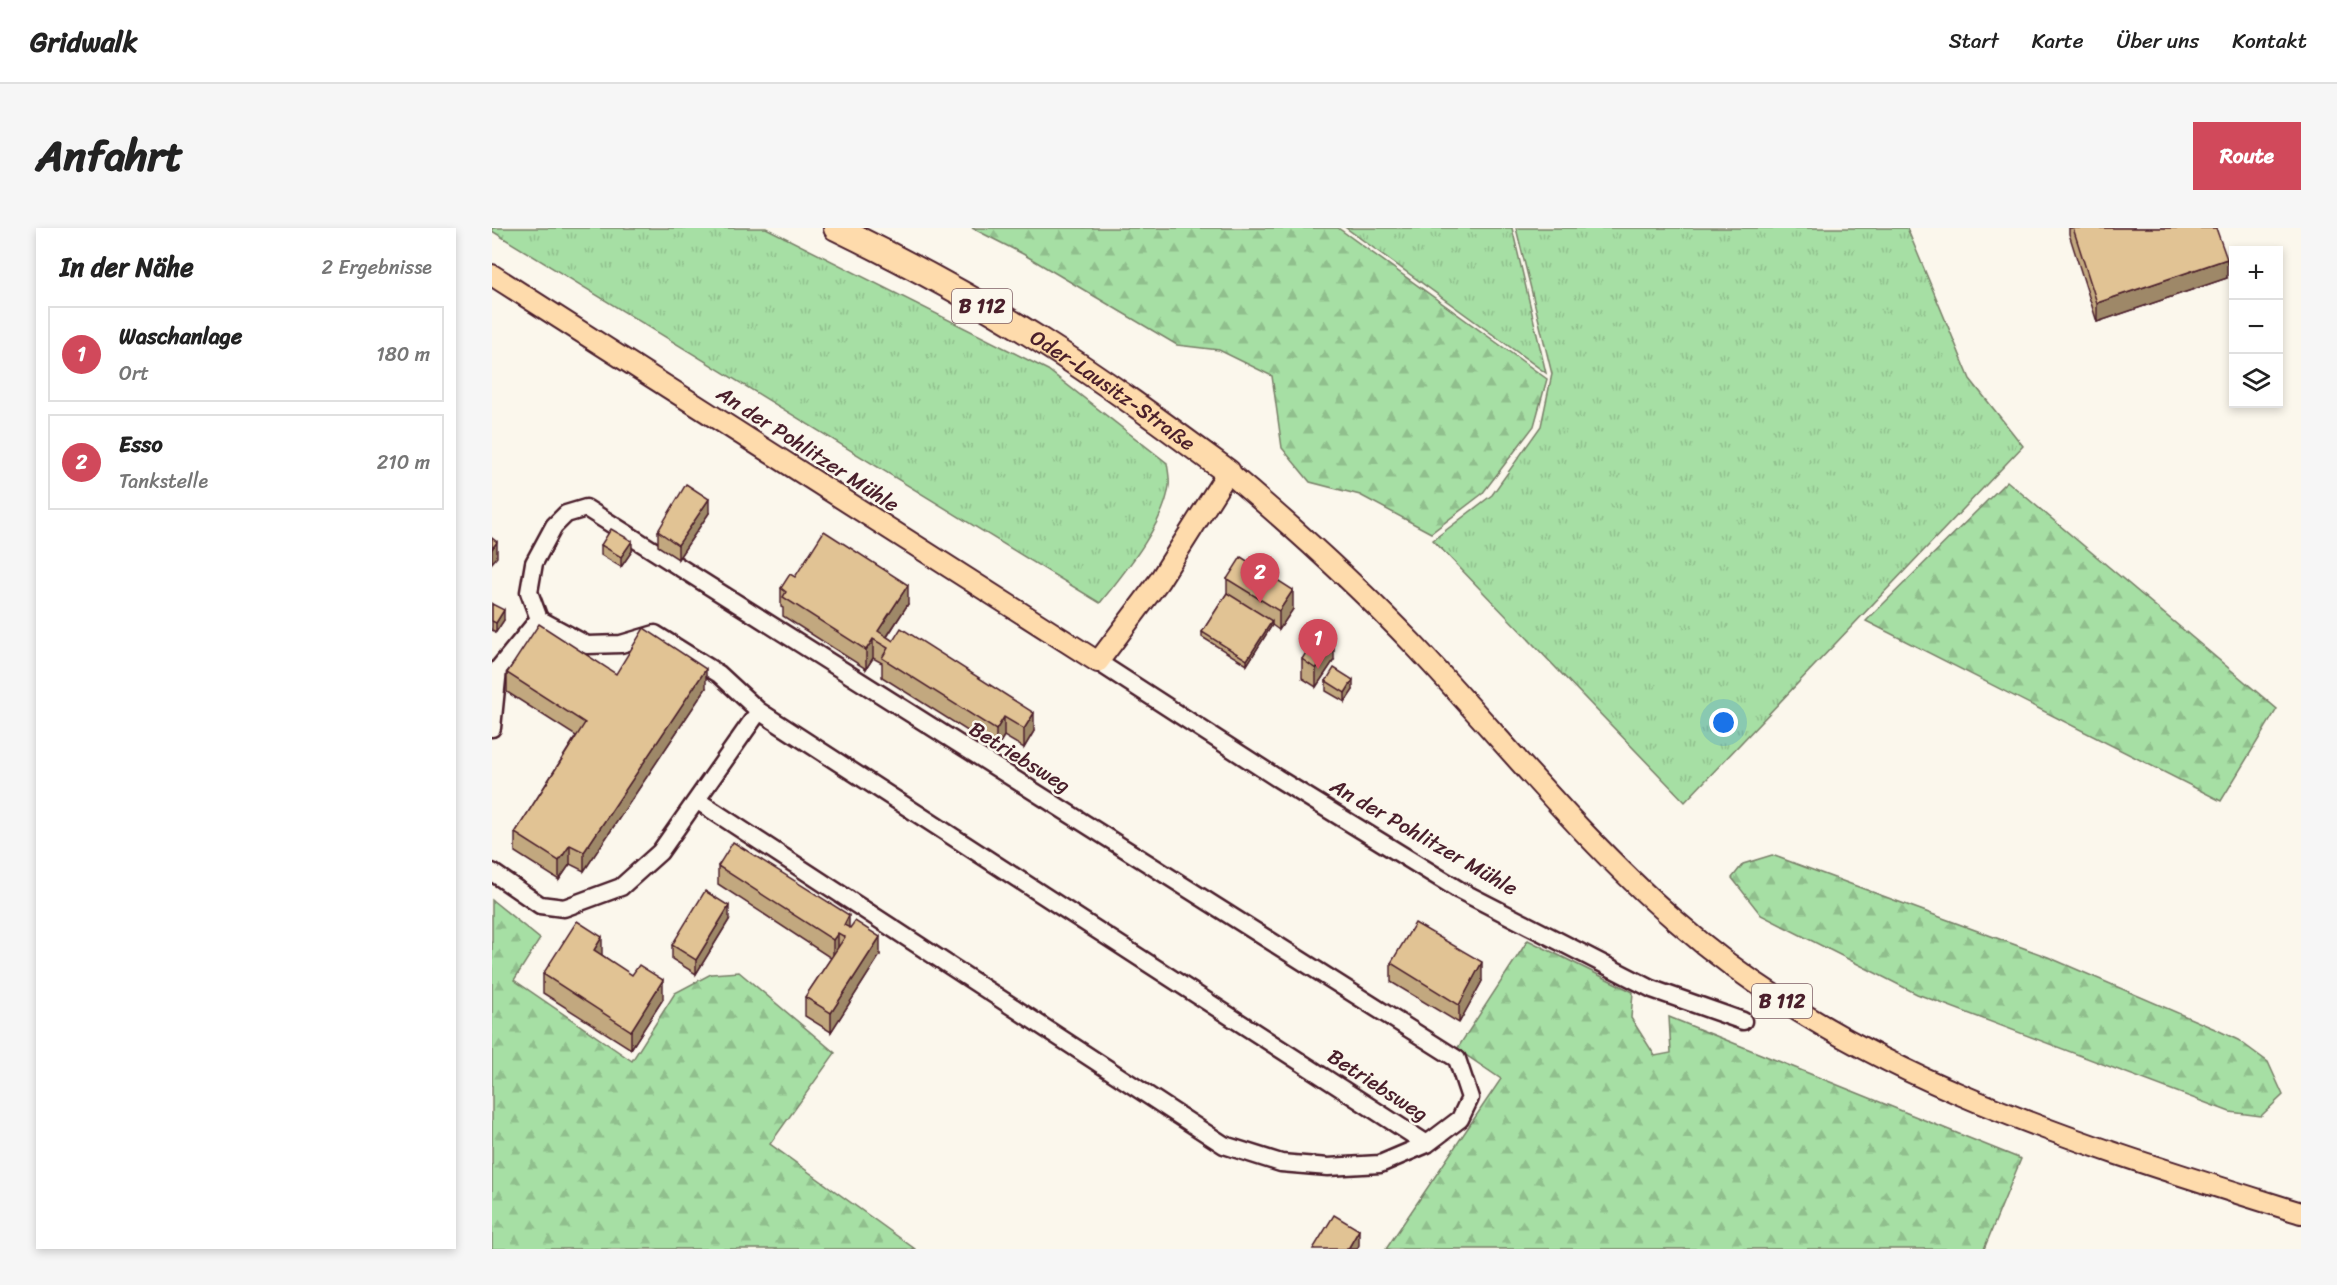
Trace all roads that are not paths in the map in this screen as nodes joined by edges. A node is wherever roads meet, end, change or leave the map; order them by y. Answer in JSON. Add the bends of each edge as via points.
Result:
{"nodes":[{"id":1,"x":836,"y":228,"type":"edge"},
{"id":2,"x":492,"y":275,"type":"edge"},
{"id":3,"x":1228,"y":472,"type":"junction"},
{"id":4,"x":538,"y":619,"type":"junction"},
{"id":5,"x":1098,"y":662,"type":"junction"},
{"id":6,"x":759,"y":711,"type":"junction"},
{"id":7,"x":492,"y":728,"type":"edge"},
{"id":8,"x":698,"y":801,"type":"junction"},
{"id":9,"x":492,"y":872,"type":"edge"},
{"id":10,"x":1743,"y":1021,"type":"dead end"},
{"id":11,"x":1427,"y":1144,"type":"junction"},
{"id":12,"x":2301,"y":1213,"type":"edge"}],
"edges":[{"from":1,"to":3,"type":"highway","name":"Oder-Lausitz-Straße","number":"B 112","via":[[963,294],[1040,340]]},
{"from":2,"to":5,"type":"main road","name":"An der Pohlitzer Mühle"},
{"from":3,"to":5,"type":"main road","via":[[1159,580]]},
{"from":3,"to":12,"type":"main road","number":"B 112","via":[[1306,538],[1383,613],[1634,883],[1760,987],[1888,1063],[1991,1109]]},
{"from":4,"to":6,"type":"street","name":"Betriebsweg","via":[[586,645],[621,644],[655,634],[719,674]]},
{"from":4,"to":7,"type":"street","via":[[498,669]]},
{"from":4,"to":11,"type":"street","name":"Betriebsweg","via":[[529,592],[534,563],[554,526],[566,514],[586,508],[1457,1059],[1470,1098],[1460,1119]]},
{"from":5,"to":10,"type":"street","name":"An der Pohlitzer Mühle","via":[[1459,890],[1652,989]]},
{"from":6,"to":8,"type":"street"},
{"from":6,"to":11,"type":"street","name":"Betriebsweg"},
{"from":8,"to":9,"type":"street","via":[[660,852],[621,886],[564,908],[540,905]]},
{"from":8,"to":11,"type":"street","name":"Betriebsweg","via":[[1224,1144],[1281,1163],[1328,1167],[1380,1164]]}]}
